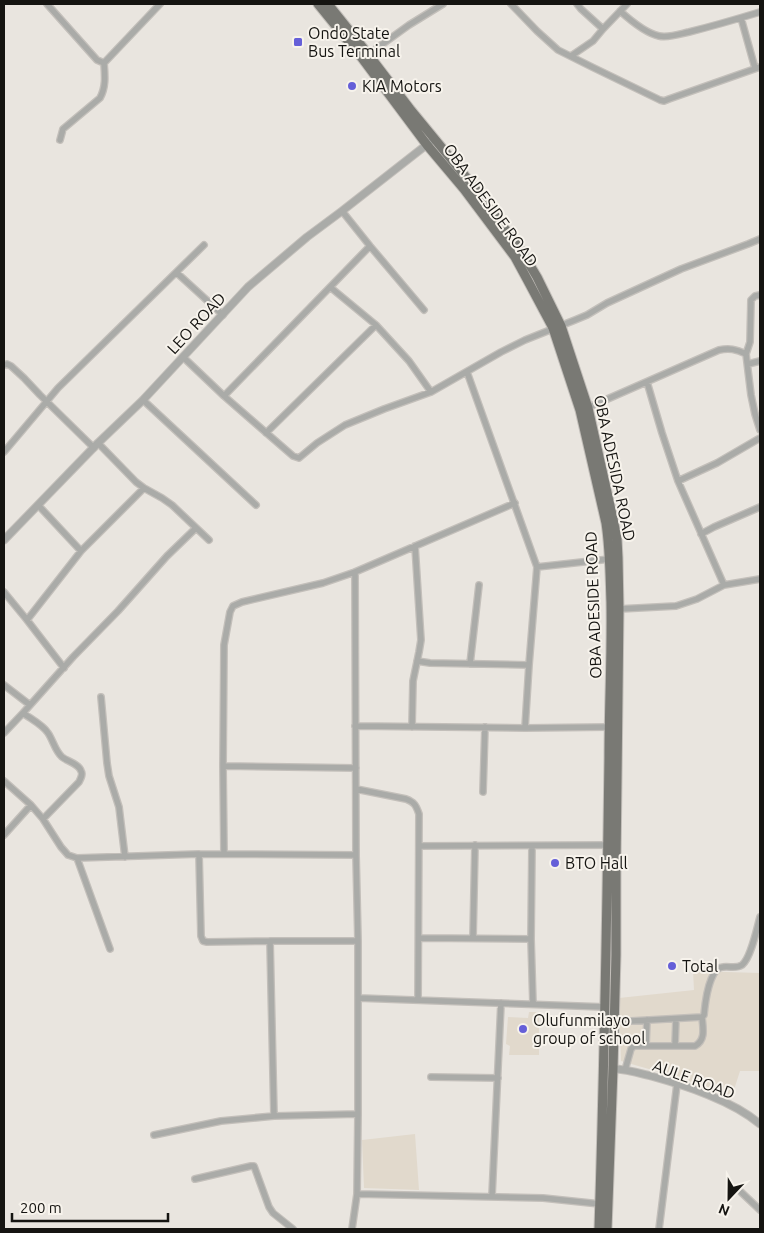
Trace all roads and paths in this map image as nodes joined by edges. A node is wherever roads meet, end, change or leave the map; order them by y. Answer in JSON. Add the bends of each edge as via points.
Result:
{"nodes":[{"id":1,"x":47,"y":4,"type":"edge"},
{"id":2,"x":160,"y":4,"type":"edge"},
{"id":3,"x":318,"y":4,"type":"edge"},
{"id":4,"x":328,"y":4,"type":"edge"},
{"id":5,"x":443,"y":4,"type":"edge"},
{"id":6,"x":511,"y":4,"type":"edge"},
{"id":7,"x":577,"y":4,"type":"edge"},
{"id":8,"x":627,"y":4,"type":"edge"},
{"id":9,"x":620,"y":11,"type":"junction"},
{"id":10,"x":760,"y":12,"type":"edge"},
{"id":11,"x":741,"y":18,"type":"junction"},
{"id":12,"x":603,"y":29,"type":"junction"},
{"id":13,"x":365,"y":56,"type":"junction"},
{"id":14,"x":571,"y":56,"type":"junction"},
{"id":15,"x":104,"y":63,"type":"junction"},
{"id":16,"x":758,"y":67,"type":"edge"},
{"id":17,"x":60,"y":140,"type":"dead end"},
{"id":18,"x":431,"y":142,"type":"junction"},
{"id":19,"x":342,"y":211,"type":"junction"},
{"id":20,"x":760,"y":239,"type":"edge"},
{"id":21,"x":204,"y":245,"type":"dead end"},
{"id":22,"x":370,"y":246,"type":"junction"},
{"id":23,"x":177,"y":273,"type":"junction"},
{"id":24,"x":330,"y":287,"type":"junction"},
{"id":25,"x":760,"y":295,"type":"edge"},
{"id":26,"x":424,"y":310,"type":"dead end"},
{"id":27,"x":223,"y":314,"type":"junction"},
{"id":28,"x":376,"y":325,"type":"junction"},
{"id":29,"x":557,"y":327,"type":"junction"},
{"id":30,"x":746,"y":354,"type":"junction"},
{"id":31,"x":184,"y":357,"type":"junction"},
{"id":32,"x":760,"y":361,"type":"edge"},
{"id":33,"x":748,"y":364,"type":"junction"},
{"id":34,"x":4,"y":365,"type":"edge"},
{"id":35,"x":467,"y":372,"type":"junction"},
{"id":36,"x":647,"y":382,"type":"junction"},
{"id":37,"x":430,"y":392,"type":"junction"},
{"id":38,"x":224,"y":396,"type":"junction"},
{"id":39,"x":143,"y":400,"type":"junction"},
{"id":40,"x":47,"y":402,"type":"junction"},
{"id":41,"x":584,"y":409,"type":"junction"},
{"id":42,"x":760,"y":430,"type":"edge"},
{"id":43,"x":266,"y":433,"type":"junction"},
{"id":44,"x":760,"y":438,"type":"edge"},
{"id":45,"x":96,"y":446,"type":"junction"},
{"id":46,"x":4,"y":452,"type":"edge"},
{"id":47,"x":678,"y":481,"type":"junction"},
{"id":48,"x":144,"y":488,"type":"junction"},
{"id":49,"x":515,"y":503,"type":"junction"},
{"id":50,"x":38,"y":505,"type":"junction"},
{"id":51,"x":256,"y":505,"type":"dead end"},
{"id":52,"x":760,"y":507,"type":"edge"},
{"id":53,"x":196,"y":528,"type":"junction"},
{"id":54,"x":701,"y":534,"type":"junction"},
{"id":55,"x":4,"y":540,"type":"edge"},
{"id":56,"x":209,"y":540,"type":"dead end"},
{"id":57,"x":415,"y":546,"type":"junction"},
{"id":58,"x":81,"y":551,"type":"junction"},
{"id":59,"x":610,"y":560,"type":"junction"},
{"id":60,"x":538,"y":567,"type":"junction"},
{"id":61,"x":355,"y":572,"type":"junction"},
{"id":62,"x":760,"y":579,"type":"edge"},
{"id":63,"x":479,"y":585,"type":"dead end"},
{"id":64,"x":724,"y":585,"type":"junction"},
{"id":65,"x":4,"y":592,"type":"edge"},
{"id":66,"x":619,"y":609,"type":"junction"},
{"id":67,"x":27,"y":620,"type":"junction"},
{"id":68,"x":417,"y":661,"type":"junction"},
{"id":69,"x":470,"y":664,"type":"junction"},
{"id":70,"x":529,"y":666,"type":"junction"},
{"id":71,"x":64,"y":668,"type":"junction"},
{"id":72,"x":4,"y":685,"type":"edge"},
{"id":73,"x":100,"y":697,"type":"dead end"},
{"id":74,"x":30,"y":705,"type":"junction"},
{"id":75,"x":613,"y":711,"type":"junction"},
{"id":76,"x":23,"y":713,"type":"junction"},
{"id":77,"x":356,"y":726,"type":"junction"},
{"id":78,"x":412,"y":727,"type":"junction"},
{"id":79,"x":485,"y":727,"type":"junction"},
{"id":80,"x":609,"y":727,"type":"junction"},
{"id":81,"x":525,"y":728,"type":"junction"},
{"id":82,"x":4,"y":733,"type":"edge"},
{"id":83,"x":223,"y":766,"type":"junction"},
{"id":84,"x":356,"y":768,"type":"junction"},
{"id":85,"x":4,"y":781,"type":"edge"},
{"id":86,"x":356,"y":789,"type":"junction"},
{"id":87,"x":483,"y":792,"type":"dead end"},
{"id":88,"x":31,"y":805,"type":"junction"},
{"id":89,"x":43,"y":818,"type":"junction"},
{"id":90,"x":4,"y":835,"type":"edge"},
{"id":91,"x":475,"y":845,"type":"junction"},
{"id":92,"x":608,"y":845,"type":"junction"},
{"id":93,"x":419,"y":846,"type":"junction"},
{"id":94,"x":532,"y":846,"type":"junction"},
{"id":95,"x":199,"y":854,"type":"junction"},
{"id":96,"x":224,"y":854,"type":"junction"},
{"id":97,"x":356,"y":856,"type":"junction"},
{"id":98,"x":125,"y":857,"type":"junction"},
{"id":99,"x":77,"y":858,"type":"junction"},
{"id":100,"x":611,"y":864,"type":"junction"},
{"id":101,"x":760,"y":917,"type":"edge"},
{"id":102,"x":418,"y":938,"type":"junction"},
{"id":103,"x":473,"y":938,"type":"junction"},
{"id":104,"x":531,"y":939,"type":"junction"},
{"id":105,"x":270,"y":940,"type":"junction"},
{"id":106,"x":358,"y":941,"type":"junction"},
{"id":107,"x":110,"y":949,"type":"dead end"},
{"id":108,"x":358,"y":998,"type":"junction"},
{"id":109,"x":418,"y":1000,"type":"junction"},
{"id":110,"x":501,"y":1003,"type":"junction"},
{"id":111,"x":533,"y":1004,"type":"junction"},
{"id":112,"x":605,"y":1007,"type":"junction"},
{"id":113,"x":702,"y":1017,"type":"junction"},
{"id":114,"x":676,"y":1019,"type":"junction"},
{"id":115,"x":647,"y":1020,"type":"junction"},
{"id":116,"x":614,"y":1022,"type":"junction"},
{"id":117,"x":646,"y":1046,"type":"junction"},
{"id":118,"x":675,"y":1046,"type":"junction"},
{"id":119,"x":613,"y":1069,"type":"junction"},
{"id":120,"x":625,"y":1070,"type":"junction"},
{"id":121,"x":431,"y":1077,"type":"dead end"},
{"id":122,"x":498,"y":1078,"type":"junction"},
{"id":123,"x":677,"y":1084,"type":"junction"},
{"id":124,"x":358,"y":1114,"type":"junction"},
{"id":125,"x":274,"y":1116,"type":"junction"},
{"id":126,"x":760,"y":1124,"type":"edge"},
{"id":127,"x":154,"y":1135,"type":"dead end"},
{"id":128,"x":195,"y":1179,"type":"dead end"},
{"id":129,"x":741,"y":1192,"type":"dead end"},
{"id":130,"x":357,"y":1194,"type":"junction"},
{"id":131,"x":492,"y":1196,"type":"junction"},
{"id":132,"x":600,"y":1204,"type":"junction"},
{"id":133,"x":760,"y":1210,"type":"edge"},
{"id":134,"x":293,"y":1229,"type":"edge"},
{"id":135,"x":352,"y":1229,"type":"edge"},
{"id":136,"x":599,"y":1229,"type":"edge"},
{"id":137,"x":607,"y":1229,"type":"edge"},
{"id":138,"x":659,"y":1229,"type":"edge"}],
"edges":[{"from":1,"to":15,"type":"street"},
{"from":2,"to":15,"type":"street"},
{"from":3,"to":13,"type":"main road"},
{"from":4,"to":13,"type":"main road","name":"OBA ADESIDA ROAD"},
{"from":5,"to":13,"type":"street"},
{"from":6,"to":14,"type":"street","via":[[553,46]]},
{"from":7,"to":12,"type":"street"},
{"from":8,"to":9,"type":"street"},
{"from":9,"to":11,"type":"street","via":[[658,36],[680,34]]},
{"from":9,"to":12,"type":"street"},
{"from":10,"to":11,"type":"street"},
{"from":11,"to":16,"type":"street"},
{"from":12,"to":14,"type":"street"},
{"from":13,"to":18,"type":"main road","name":"OBA ADESIDA ROAD"},
{"from":14,"to":16,"type":"street","via":[[664,101]]},
{"from":15,"to":17,"type":"street","via":[[104,91],[100,98],[62,129]]},
{"from":18,"to":19,"type":"street","name":"LEO ROAD"},
{"from":18,"to":29,"type":"main road","name":"OBA ADESIDA ROAD","via":[[470,182],[522,252],[537,277]]},
{"from":19,"to":22,"type":"street"},
{"from":19,"to":27,"type":"street","name":"LEO ROAD","via":[[279,260]]},
{"from":20,"to":29,"type":"street","via":[[681,269]]},
{"from":21,"to":23,"type":"street"},
{"from":22,"to":24,"type":"street"},
{"from":22,"to":26,"type":"street"},
{"from":23,"to":27,"type":"street"},
{"from":23,"to":40,"type":"street"},
{"from":24,"to":28,"type":"street"},
{"from":24,"to":38,"type":"street"},
{"from":25,"to":30,"type":"street","via":[[751,300],[750,342]]},
{"from":27,"to":31,"type":"street","name":"LEO ROAD"},
{"from":28,"to":37,"type":"street"},
{"from":28,"to":43,"type":"street"},
{"from":29,"to":35,"type":"street","via":[[509,348]]},
{"from":29,"to":41,"type":"main road","name":"OBA ADESIDA ROAD"},
{"from":30,"to":33,"type":"street"},
{"from":30,"to":36,"type":"street","via":[[728,348],[719,350]]},
{"from":31,"to":38,"type":"street"},
{"from":31,"to":39,"type":"street","name":"LEO ROAD"},
{"from":32,"to":33,"type":"street"},
{"from":33,"to":42,"type":"street","via":[[754,414]]},
{"from":34,"to":40,"type":"street","via":[[11,366]]},
{"from":35,"to":37,"type":"street"},
{"from":35,"to":49,"type":"street"},
{"from":36,"to":41,"type":"street"},
{"from":36,"to":47,"type":"street"},
{"from":37,"to":43,"type":"street","via":[[344,425],[299,458]]},
{"from":38,"to":43,"type":"street"},
{"from":39,"to":45,"type":"street","name":"LEO ROAD"},
{"from":39,"to":51,"type":"street"},
{"from":40,"to":45,"type":"street"},
{"from":40,"to":46,"type":"street"},
{"from":41,"to":59,"type":"main road","name":"OBA ADESIDE ROAD","via":[[609,539]]},
{"from":41,"to":66,"type":"main road","name":"OBA ADESIDA ROAD","via":[[617,539]]},
{"from":44,"to":47,"type":"street"},
{"from":45,"to":48,"type":"street"},
{"from":45,"to":50,"type":"street","name":"LEO ROAD"},
{"from":47,"to":54,"type":"street"},
{"from":48,"to":53,"type":"street","via":[[172,505]]},
{"from":48,"to":58,"type":"street"},
{"from":49,"to":57,"type":"street"},
{"from":49,"to":60,"type":"street"},
{"from":50,"to":55,"type":"street","name":"LEO ROAD"},
{"from":50,"to":58,"type":"street"},
{"from":52,"to":54,"type":"street"},
{"from":53,"to":56,"type":"street"},
{"from":53,"to":71,"type":"street"},
{"from":54,"to":64,"type":"street"},
{"from":57,"to":61,"type":"street"},
{"from":57,"to":68,"type":"street","via":[[421,640]]},
{"from":58,"to":67,"type":"street"},
{"from":59,"to":60,"type":"street"},
{"from":59,"to":75,"type":"main road","name":"OBA ADESIDE ROAD"},
{"from":60,"to":70,"type":"street"},
{"from":61,"to":77,"type":"street"},
{"from":61,"to":83,"type":"street","via":[[234,606],[228,618],[224,645]]},
{"from":62,"to":64,"type":"street"},
{"from":63,"to":69,"type":"street"},
{"from":64,"to":66,"type":"street","via":[[676,606]]},
{"from":65,"to":67,"type":"street"},
{"from":66,"to":75,"type":"main road","name":"OBA ADESIDA ROAD"},
{"from":67,"to":71,"type":"street"},
{"from":68,"to":69,"type":"street"},
{"from":68,"to":78,"type":"street"},
{"from":69,"to":70,"type":"street"},
{"from":70,"to":81,"type":"street"},
{"from":71,"to":74,"type":"street"},
{"from":72,"to":74,"type":"street"},
{"from":73,"to":98,"type":"street","via":[[107,763],[119,807]]},
{"from":74,"to":76,"type":"street"},
{"from":75,"to":80,"type":"main road","name":"OBA ADESIDE ROAD"},
{"from":75,"to":100,"type":"main road","name":"OBA ADESIDA ROAD"},
{"from":76,"to":82,"type":"street"},
{"from":76,"to":89,"type":"street","via":[[45,729],[63,758],[82,771],[79,782]]},
{"from":77,"to":78,"type":"street"},
{"from":77,"to":84,"type":"street"},
{"from":78,"to":79,"type":"street"},
{"from":79,"to":81,"type":"street"},
{"from":79,"to":87,"type":"street"},
{"from":80,"to":81,"type":"street"},
{"from":80,"to":92,"type":"main road","name":"OBA ADESIDE ROAD"},
{"from":83,"to":84,"type":"street"},
{"from":83,"to":96,"type":"street"},
{"from":84,"to":86,"type":"street"},
{"from":85,"to":88,"type":"street"},
{"from":86,"to":93,"type":"street","via":[[414,802],[420,814]]},
{"from":86,"to":97,"type":"street"},
{"from":88,"to":89,"type":"street"},
{"from":88,"to":90,"type":"street"},
{"from":89,"to":99,"type":"street","via":[[62,848]]},
{"from":91,"to":93,"type":"street"},
{"from":91,"to":94,"type":"street"},
{"from":91,"to":103,"type":"street"},
{"from":92,"to":94,"type":"street"},
{"from":92,"to":100,"type":"main road","name":"OBA ADESIDE ROAD"},
{"from":93,"to":102,"type":"street"},
{"from":94,"to":104,"type":"street"},
{"from":95,"to":96,"type":"street"},
{"from":95,"to":98,"type":"street"},
{"from":95,"to":105,"type":"street","via":[[203,941]]},
{"from":96,"to":97,"type":"street"},
{"from":97,"to":106,"type":"street"},
{"from":98,"to":99,"type":"street"},
{"from":99,"to":107,"type":"street"},
{"from":100,"to":112,"type":"main road","name":"OBA ADESIDE ROAD"},
{"from":100,"to":116,"type":"main road","name":"OBA ADESIDA ROAD","via":[[616,955]]},
{"from":101,"to":113,"type":"street","via":[[742,966],[716,970]]},
{"from":102,"to":103,"type":"street"},
{"from":102,"to":109,"type":"street"},
{"from":103,"to":104,"type":"street"},
{"from":104,"to":111,"type":"street"},
{"from":105,"to":106,"type":"street"},
{"from":105,"to":125,"type":"street"},
{"from":106,"to":108,"type":"street"},
{"from":108,"to":109,"type":"street"},
{"from":108,"to":124,"type":"street"},
{"from":109,"to":110,"type":"street"},
{"from":110,"to":111,"type":"street"},
{"from":110,"to":122,"type":"street"},
{"from":111,"to":112,"type":"street"},
{"from":112,"to":132,"type":"main road","name":"OBA ADESIDE ROAD"},
{"from":113,"to":114,"type":"street"},
{"from":113,"to":118,"type":"street","via":[[702,1042],[695,1046]]},
{"from":114,"to":115,"type":"street"},
{"from":114,"to":118,"type":"street"},
{"from":115,"to":116,"type":"street"},
{"from":115,"to":117,"type":"street"},
{"from":116,"to":119,"type":"main road","name":"OBA ADESIDA ROAD"},
{"from":117,"to":118,"type":"street"},
{"from":117,"to":120,"type":"street","via":[[632,1047]]},
{"from":119,"to":120,"type":"street","name":"AULE ROAD"},
{"from":119,"to":137,"type":"main road","name":"OBA ADESIDA ROAD"},
{"from":120,"to":123,"type":"street","name":"AULE ROAD"},
{"from":121,"to":122,"type":"street"},
{"from":122,"to":131,"type":"street"},
{"from":123,"to":126,"type":"street","name":"AULE ROAD","via":[[734,1107]]},
{"from":123,"to":138,"type":"street"},
{"from":124,"to":125,"type":"street"},
{"from":124,"to":130,"type":"street"},
{"from":125,"to":127,"type":"street","via":[[221,1121]]},
{"from":128,"to":134,"type":"street","via":[[254,1166],[269,1207]]},
{"from":129,"to":133,"type":"street"},
{"from":130,"to":131,"type":"street"},
{"from":130,"to":135,"type":"street"},
{"from":131,"to":132,"type":"street"},
{"from":132,"to":136,"type":"main road","name":"OBA ADESIDE ROAD"}]}
